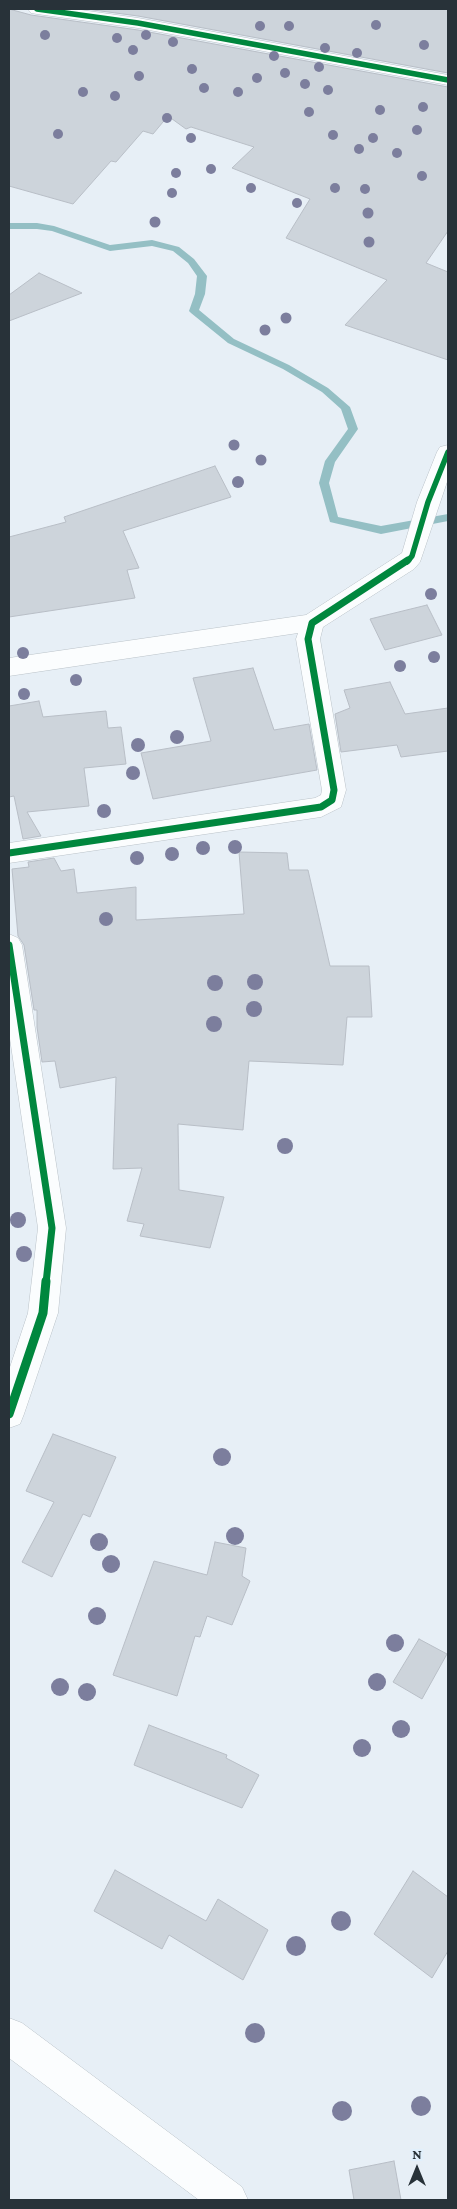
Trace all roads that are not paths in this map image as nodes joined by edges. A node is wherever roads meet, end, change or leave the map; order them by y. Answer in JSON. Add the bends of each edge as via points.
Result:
{"nodes":[{"id":1,"x":37,"y":9,"type":"edge"},
{"id":2,"x":448,"y":80,"type":"edge"},
{"id":3,"x":448,"y":452,"type":"edge"},
{"id":4,"x":312,"y":623,"type":"junction"},
{"id":5,"x":9,"y":667,"type":"edge"},
{"id":6,"x":9,"y":853,"type":"edge"},
{"id":7,"x":9,"y":945,"type":"edge"},
{"id":8,"x":9,"y":1414,"type":"edge"},
{"id":9,"x":9,"y":2036,"type":"edge"},
{"id":10,"x":229,"y":2200,"type":"edge"}],
"edges":[{"from":1,"to":2,"type":"street","via":[[138,23]]},
{"from":3,"to":4,"type":"street","via":[[428,502],[415,550],[406,563]]},
{"from":4,"to":5,"type":"street"},
{"from":4,"to":6,"type":"street","via":[[308,639],[334,790],[332,800],[321,808]]},
{"from":7,"to":8,"type":"street","via":[[52,1228],[43,1313]]},
{"from":9,"to":10,"type":"street"}]}
